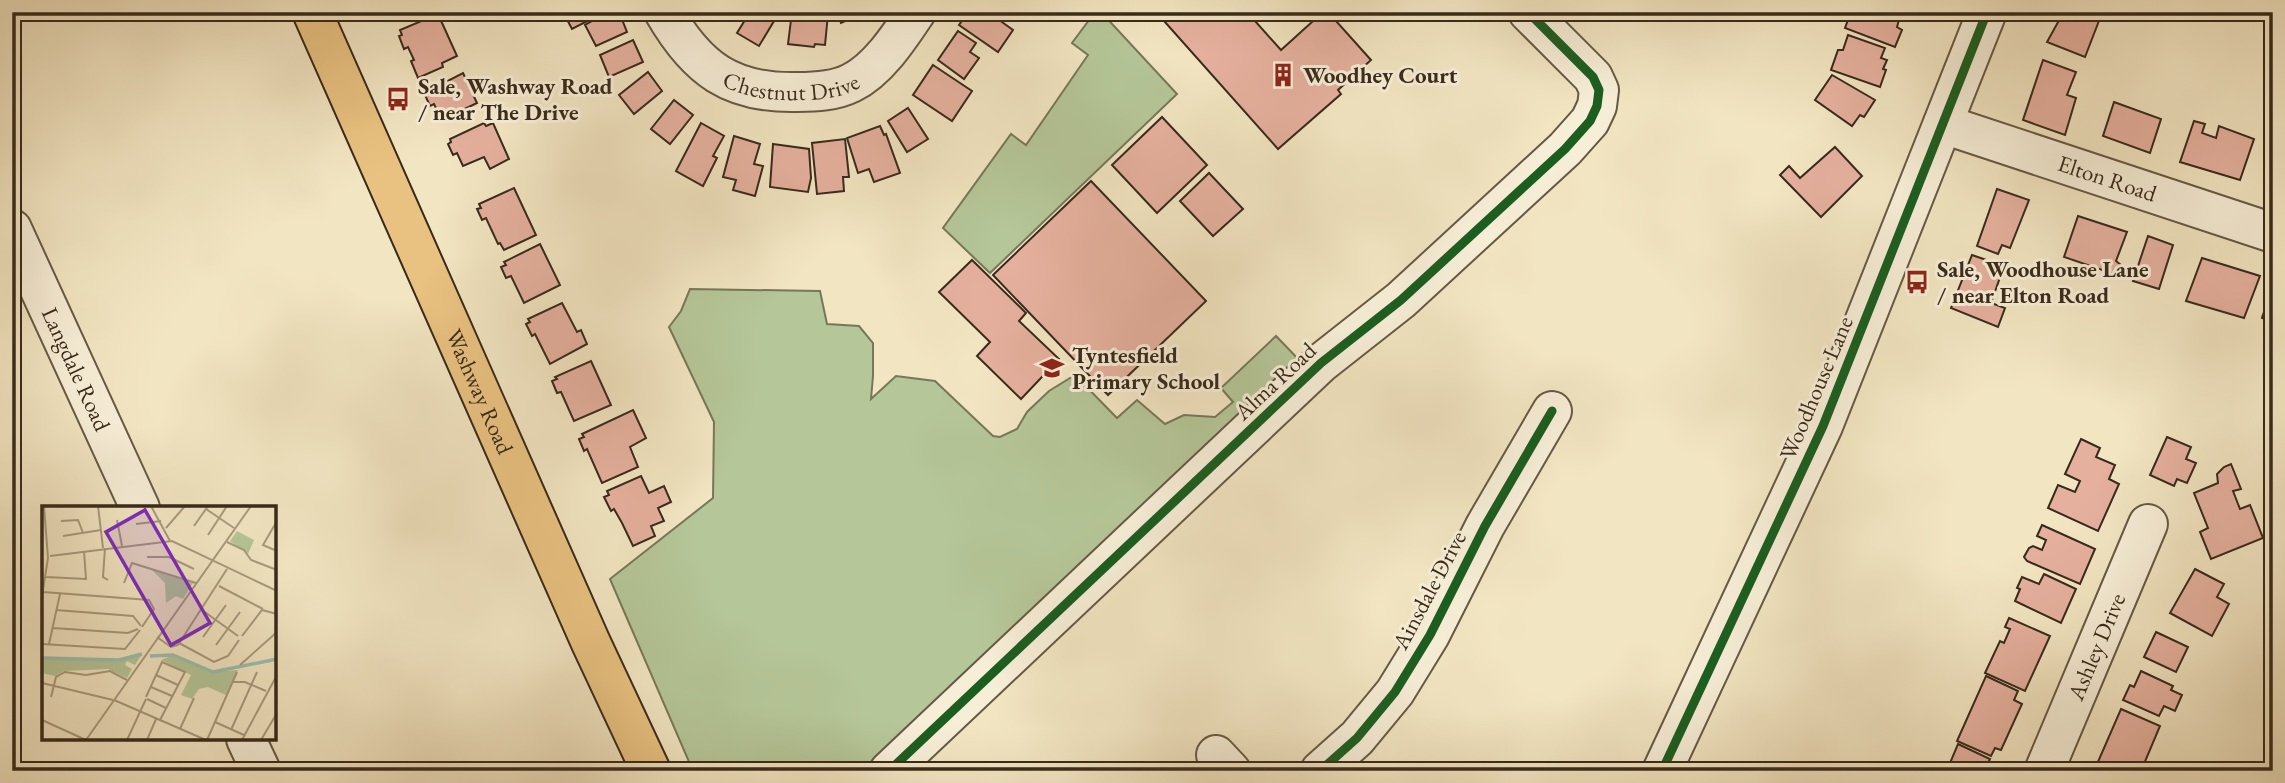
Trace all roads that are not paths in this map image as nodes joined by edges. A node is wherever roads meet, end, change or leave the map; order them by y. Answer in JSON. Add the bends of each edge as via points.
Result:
{"nodes":[{"id":1,"x":312,"y":12,"type":"edge"},
{"id":2,"x":664,"y":12,"type":"edge"},
{"id":3,"x":916,"y":12,"type":"edge"},
{"id":4,"x":1528,"y":12,"type":"edge"},
{"id":5,"x":1987,"y":12,"type":"edge"},
{"id":6,"x":1943,"y":124,"type":"junction"},
{"id":7,"x":12,"y":229,"type":"edge"},
{"id":8,"x":2273,"y":233,"type":"edge"},
{"id":9,"x":1552,"y":411,"type":"dead end"},
{"id":10,"x":139,"y":506,"type":"edge"},
{"id":11,"x":2148,"y":524,"type":"dead end"},
{"id":12,"x":247,"y":741,"type":"edge"},
{"id":13,"x":261,"y":771,"type":"edge"},
{"id":14,"x":651,"y":771,"type":"edge"},
{"id":15,"x":890,"y":771,"type":"edge"},
{"id":16,"x":1320,"y":771,"type":"edge"},
{"id":17,"x":1662,"y":771,"type":"edge"},
{"id":18,"x":2044,"y":771,"type":"edge"}],
"edges":[{"from":1,"to":14,"type":"highway","name":"Washway Road"},
{"from":2,"to":3,"type":"street","name":"Chestnut Drive","via":[[695,57],[714,73],[744,88],[776,93],[831,90],[852,83],[878,62]]},
{"from":4,"to":15,"type":"street","name":"Alma Road","via":[[1593,77],[1599,90],[1590,121],[1401,300],[1321,363]]},
{"from":5,"to":6,"type":"street","name":"Woodhouse Lane"},
{"from":6,"to":8,"type":"street","name":"Elton Road"},
{"from":6,"to":17,"type":"street","name":"Woodhouse Lane","via":[[1823,426]]},
{"from":7,"to":10,"type":"street","name":"Langdale Road"},
{"from":9,"to":16,"type":"street","name":"Ainsdale Drive","via":[[1395,692],[1357,738]]},
{"from":11,"to":18,"type":"street","name":"Ashley Drive"},
{"from":12,"to":13,"type":"street"}]}
